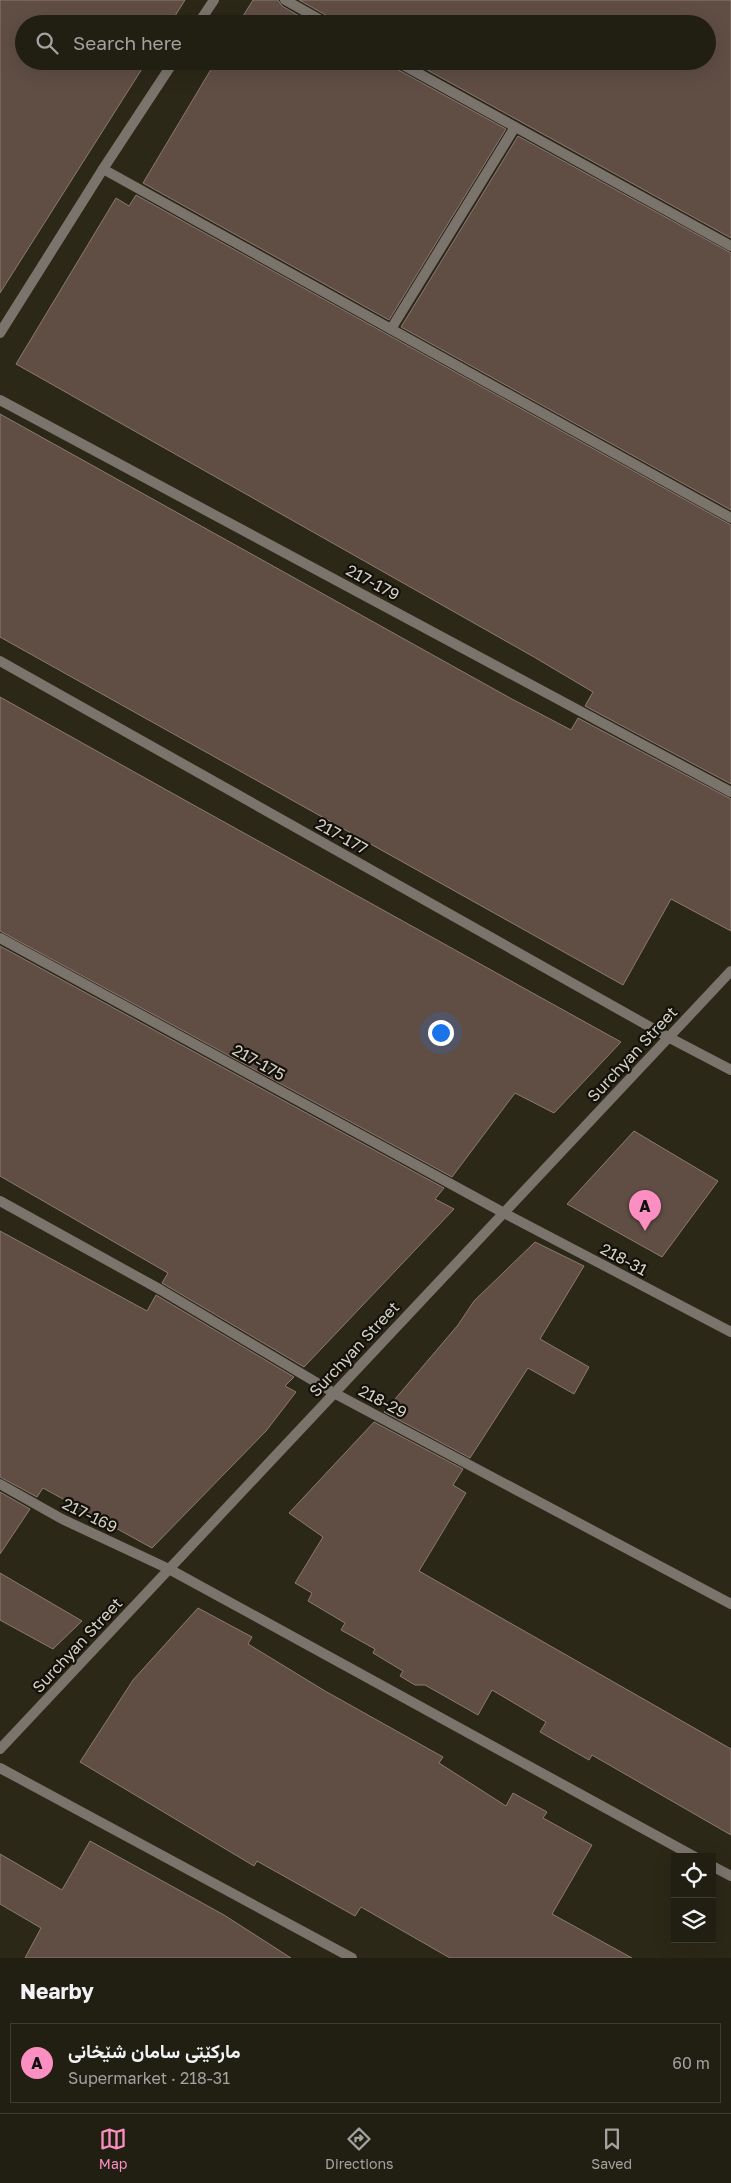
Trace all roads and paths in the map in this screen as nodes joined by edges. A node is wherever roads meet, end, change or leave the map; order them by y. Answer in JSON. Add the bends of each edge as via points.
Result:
{"nodes":[{"id":1,"x":214,"y":0,"type":"edge"},
{"id":2,"x":285,"y":0,"type":"edge"},
{"id":3,"x":204,"y":15,"type":"edge"},
{"id":4,"x":312,"y":15,"type":"edge"},
{"id":5,"x":168,"y":70,"type":"edge"},
{"id":6,"x":412,"y":70,"type":"edge"},
{"id":7,"x":516,"y":127,"type":"junction"},
{"id":8,"x":103,"y":169,"type":"junction"},
{"id":9,"x":731,"y":246,"type":"edge"},
{"id":10,"x":391,"y":329,"type":"junction"},
{"id":11,"x":0,"y":333,"type":"edge"},
{"id":12,"x":0,"y":400,"type":"edge"},
{"id":13,"x":731,"y":518,"type":"edge"},
{"id":14,"x":0,"y":662,"type":"edge"},
{"id":15,"x":731,"y":792,"type":"edge"},
{"id":16,"x":0,"y":938,"type":"edge"},
{"id":17,"x":731,"y":971,"type":"edge"},
{"id":18,"x":668,"y":1037,"type":"junction"},
{"id":19,"x":731,"y":1070,"type":"edge"},
{"id":20,"x":0,"y":1201,"type":"edge"},
{"id":21,"x":504,"y":1213,"type":"junction"},
{"id":22,"x":731,"y":1332,"type":"edge"},
{"id":23,"x":334,"y":1393,"type":"junction"},
{"id":24,"x":0,"y":1484,"type":"edge"},
{"id":25,"x":169,"y":1569,"type":"junction"},
{"id":26,"x":731,"y":1604,"type":"edge"},
{"id":27,"x":0,"y":1749,"type":"edge"},
{"id":28,"x":0,"y":1768,"type":"edge"},
{"id":29,"x":688,"y":1853,"type":"edge"},
{"id":30,"x":716,"y":1868,"type":"edge"},
{"id":31,"x":731,"y":1876,"type":"edge"},
{"id":32,"x":352,"y":1958,"type":"edge"}],
"edges":[{"from":1,"to":3,"type":"street"},
{"from":2,"to":4,"type":"street"},
{"from":5,"to":8,"type":"street"},
{"from":6,"to":7,"type":"street"},
{"from":7,"to":9,"type":"street"},
{"from":7,"to":10,"type":"street"},
{"from":8,"to":10,"type":"street"},
{"from":8,"to":11,"type":"street"},
{"from":10,"to":13,"type":"street"},
{"from":12,"to":15,"type":"street","name":"217-179"},
{"from":14,"to":18,"type":"street","name":"217-177"},
{"from":16,"to":21,"type":"street","name":"217-175"},
{"from":17,"to":18,"type":"street","name":"Surchyan Street"},
{"from":18,"to":19,"type":"street","name":"217-177"},
{"from":18,"to":21,"type":"street","name":"Surchyan Street"},
{"from":20,"to":23,"type":"street","name":"218-29","via":[[161,1290]]},
{"from":21,"to":22,"type":"street","name":"218-31"},
{"from":21,"to":23,"type":"street","name":"Surchyan Street"},
{"from":23,"to":25,"type":"street","name":"Surchyan Street"},
{"from":23,"to":26,"type":"street","name":"218-29"},
{"from":24,"to":25,"type":"street","name":"217-169","via":[[62,1519]]},
{"from":25,"to":27,"type":"street","name":"Surchyan Street"},
{"from":25,"to":29,"type":"street","name":"217-169"},
{"from":28,"to":32,"type":"street"},
{"from":30,"to":31,"type":"street"}]}
